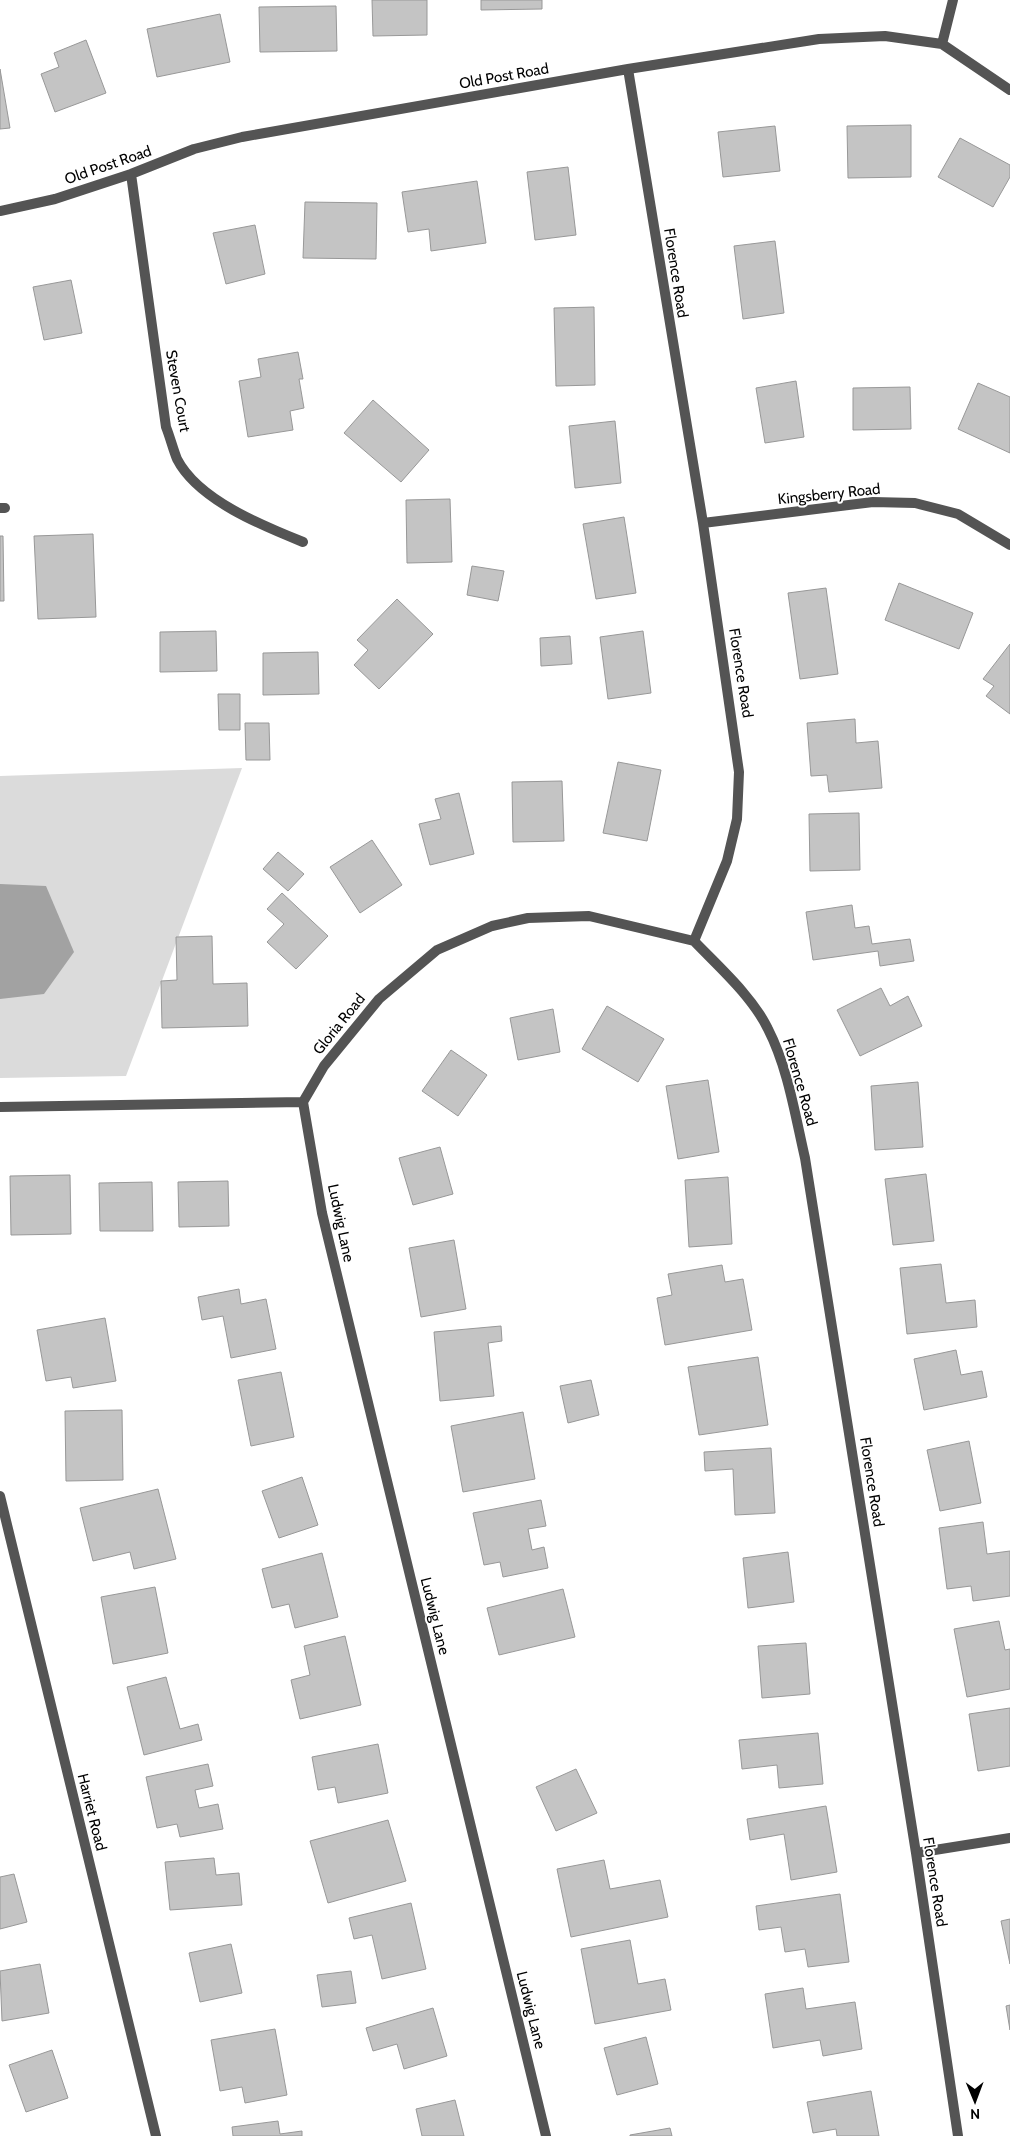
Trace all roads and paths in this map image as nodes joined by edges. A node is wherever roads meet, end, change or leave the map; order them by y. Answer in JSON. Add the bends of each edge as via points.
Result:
{"nodes":[{"id":1,"x":953,"y":0,"type":"edge"},
{"id":2,"x":942,"y":44,"type":"junction"},
{"id":3,"x":628,"y":69,"type":"junction"},
{"id":4,"x":1010,"y":90,"type":"edge"},
{"id":5,"x":131,"y":174,"type":"junction"},
{"id":6,"x":0,"y":212,"type":"edge"},
{"id":7,"x":702,"y":523,"type":"junction"},
{"id":8,"x":303,"y":542,"type":"dead end"},
{"id":9,"x":1010,"y":545,"type":"edge"},
{"id":10,"x":694,"y":941,"type":"junction"},
{"id":11,"x":303,"y":1102,"type":"junction"},
{"id":12,"x":0,"y":1107,"type":"edge"},
{"id":13,"x":0,"y":1496,"type":"edge"},
{"id":14,"x":1010,"y":1838,"type":"edge"},
{"id":15,"x":916,"y":1853,"type":"junction"},
{"id":16,"x":156,"y":2136,"type":"edge"},
{"id":17,"x":546,"y":2136,"type":"edge"},
{"id":18,"x":958,"y":2136,"type":"edge"}],
"edges":[{"from":1,"to":2,"type":"street"},
{"from":2,"to":3,"type":"street","name":"Old Post Road","via":[[885,36],[819,39]]},
{"from":2,"to":4,"type":"street","name":"Old Post Road"},
{"from":3,"to":5,"type":"street","name":"Old Post Road","via":[[242,137],[194,149]]},
{"from":3,"to":7,"type":"street","name":"Florence Road"},
{"from":5,"to":6,"type":"street","name":"Old Post Road","via":[[55,199]]},
{"from":5,"to":8,"type":"street","name":"Steven Court","via":[[166,427],[178,460],[191,479],[214,499],[272,530]]},
{"from":7,"to":9,"type":"street","name":"Kingsberry Road","via":[[873,502],[916,503],[958,514]]},
{"from":7,"to":10,"type":"street","name":"Florence Road","via":[[739,772],[737,819],[727,861]]},
{"from":10,"to":11,"type":"street","name":"Gloria Road","via":[[589,916],[528,918],[492,926],[437,950],[379,999],[324,1066]]},
{"from":10,"to":15,"type":"street","name":"Florence Road","via":[[743,992],[768,1028],[787,1079],[805,1158]]},
{"from":11,"to":12,"type":"street"},
{"from":11,"to":17,"type":"street","name":"Ludwig Lane","via":[[322,1213]]},
{"from":13,"to":16,"type":"street","name":"Harriet Road"},
{"from":14,"to":15,"type":"street"},
{"from":15,"to":18,"type":"street","name":"Florence Road"}]}
